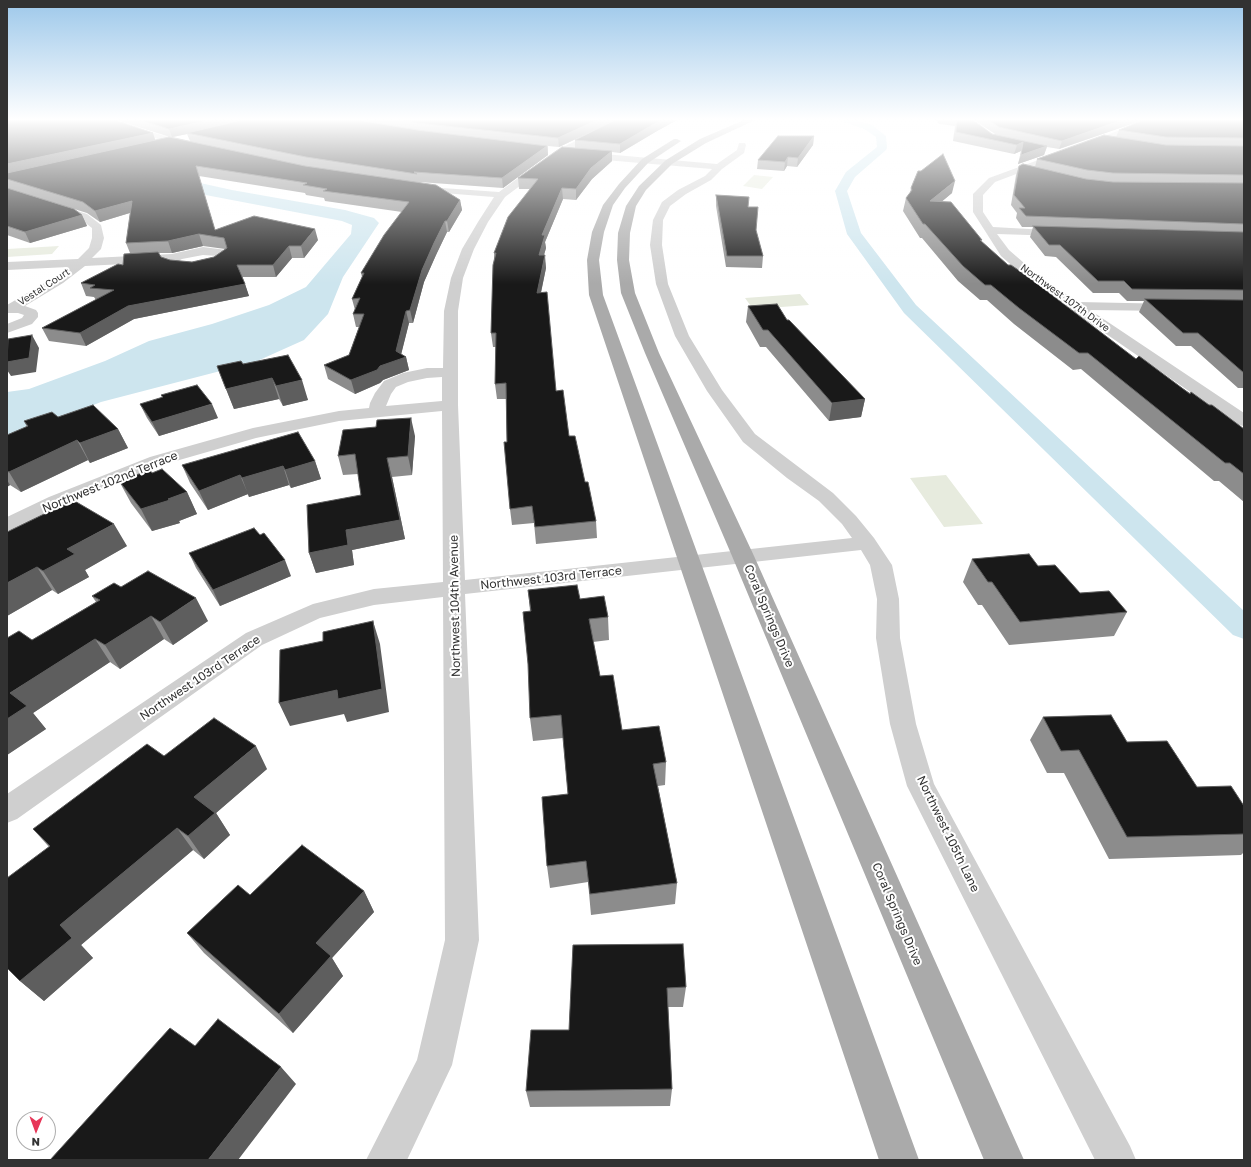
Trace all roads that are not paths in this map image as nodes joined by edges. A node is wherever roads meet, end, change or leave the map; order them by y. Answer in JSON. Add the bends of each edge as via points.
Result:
{"nodes":[{"id":1,"x":525,"y":174,"type":"edge"},
{"id":2,"x":633,"y":174,"type":"edge"},
{"id":3,"x":656,"y":174,"type":"edge"},
{"id":4,"x":711,"y":174,"type":"edge"},
{"id":5,"x":1004,"y":174,"type":"edge"},
{"id":6,"x":408,"y":187,"type":"edge"},
{"id":7,"x":7,"y":192,"type":"edge"},
{"id":8,"x":501,"y":195,"type":"junction"},
{"id":9,"x":989,"y":230,"type":"junction"},
{"id":10,"x":1072,"y":234,"type":"edge"},
{"id":11,"x":173,"y":258,"type":"dead end"},
{"id":12,"x":82,"y":262,"type":"junction"},
{"id":13,"x":7,"y":266,"type":"edge"},
{"id":14,"x":1074,"y":306,"type":"junction"},
{"id":15,"x":1181,"y":307,"type":"edge"},
{"id":16,"x":9,"y":309,"type":"edge"},
{"id":17,"x":7,"y":329,"type":"edge"},
{"id":18,"x":451,"y":372,"type":"junction"},
{"id":19,"x":450,"y":405,"type":"junction"},
{"id":20,"x":1222,"y":405,"type":"junction"},
{"id":21,"x":1244,"y":406,"type":"edge"},
{"id":22,"x":377,"y":412,"type":"junction"},
{"id":23,"x":1244,"y":421,"type":"edge"},
{"id":24,"x":7,"y":525,"type":"edge"},
{"id":25,"x":867,"y":544,"type":"junction"},
{"id":26,"x":742,"y":556,"type":"junction"},
{"id":27,"x":689,"y":562,"type":"junction"},
{"id":28,"x":455,"y":589,"type":"junction"},
{"id":29,"x":7,"y":810,"type":"edge"},
{"id":30,"x":386,"y":1160,"type":"edge"},
{"id":31,"x":899,"y":1160,"type":"edge"},
{"id":32,"x":1004,"y":1160,"type":"edge"},
{"id":33,"x":1116,"y":1160,"type":"edge"}],
"edges":[{"from":1,"to":8,"type":"street","name":"Northwest 104th Avenue"},
{"from":2,"to":27,"type":"main road","via":[[608,205],[598,232],[593,260],[596,295]]},
{"from":3,"to":26,"type":"main road","name":"Coral Springs Drive","via":[[642,188],[631,206],[624,233],[623,260],[628,293]]},
{"from":4,"to":25,"type":"street","name":"Northwest 105th Lane","via":[[666,204],[658,220],[656,245],[662,284],[682,336],[715,391],[749,438],[826,497],[849,520]]},
{"from":5,"to":9,"type":"street","name":"Northwest 107th Drive","via":[[992,180],[978,194],[978,212]]},
{"from":6,"to":8,"type":"street"},
{"from":7,"to":12,"type":"street","name":"Vestal Court","via":[[83,216],[97,227],[95,249]]},
{"from":8,"to":18,"type":"street","name":"Northwest 104th Avenue","via":[[468,248],[457,278],[451,311]]},
{"from":9,"to":10,"type":"street"},
{"from":9,"to":14,"type":"street","name":"Northwest 107th Drive","via":[[1005,253],[1035,279]]},
{"from":11,"to":12,"type":"street"},
{"from":12,"to":13,"type":"street"},
{"from":12,"to":16,"type":"street","name":"Vestal Court","via":[[60,280]]},
{"from":14,"to":15,"type":"street"},
{"from":14,"to":20,"type":"street","name":"Northwest 107th Drive"},
{"from":16,"to":17,"type":"street","name":"Vestal Court","via":[[27,310],[31,316],[20,325]]},
{"from":18,"to":19,"type":"street","name":"Northwest 104th Avenue"},
{"from":18,"to":22,"type":"street","via":[[427,373],[403,378],[390,384],[378,403]]},
{"from":19,"to":22,"type":"street","name":"Northwest 102nd Terrace"},
{"from":19,"to":28,"type":"street","name":"Northwest 104th Avenue"},
{"from":20,"to":21,"type":"street"},
{"from":20,"to":23,"type":"street","name":"Northwest 107th Drive"},
{"from":22,"to":24,"type":"street","name":"Northwest 102nd Terrace","via":[[339,416],[253,433],[156,461],[56,501]]},
{"from":25,"to":26,"type":"street","name":"Northwest 103rd Terrace"},
{"from":25,"to":33,"type":"street","name":"Northwest 105th Lane","via":[[881,565],[888,598],[888,638],[902,724],[921,786]]},
{"from":26,"to":27,"type":"street","name":"Northwest 103rd Terrace"},
{"from":26,"to":32,"type":"main road","name":"Coral Springs Drive"},
{"from":27,"to":28,"type":"street","name":"Northwest 103rd Terrace"},
{"from":27,"to":31,"type":"main road"},
{"from":28,"to":29,"type":"street","name":"Northwest 103rd Terrace","via":[[374,597],[312,612],[254,639]]},
{"from":28,"to":30,"type":"street","name":"Northwest 104th Avenue","via":[[462,940],[434,1066]]}]}
